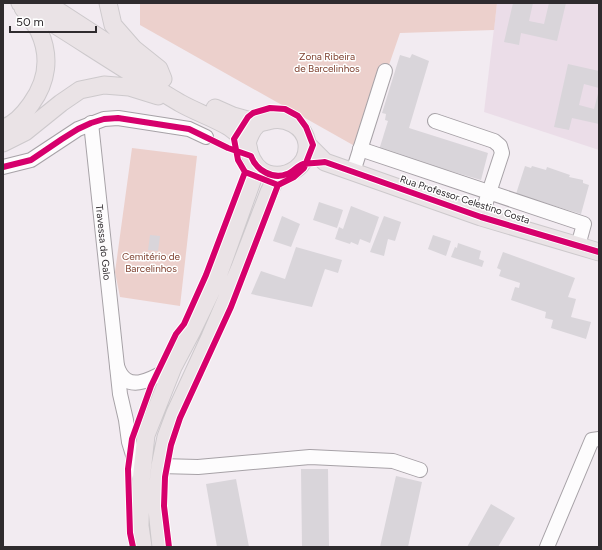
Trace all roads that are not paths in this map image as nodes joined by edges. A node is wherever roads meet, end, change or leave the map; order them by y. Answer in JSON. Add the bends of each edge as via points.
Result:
{"nodes":[{"id":1,"x":20,"y":3,"type":"edge"},
{"id":2,"x":46,"y":3,"type":"edge"},
{"id":3,"x":108,"y":3,"type":"edge"},
{"id":4,"x":385,"y":71,"type":"dead end"},
{"id":5,"x":163,"y":79,"type":"junction"},
{"id":6,"x":181,"y":103,"type":"junction"},
{"id":7,"x":435,"y":121,"type":"dead end"},
{"id":8,"x":92,"y":123,"type":"junction"},
{"id":9,"x":258,"y":123,"type":"junction"},
{"id":10,"x":3,"y":128,"type":"edge"},
{"id":11,"x":206,"y":137,"type":"dead end"},
{"id":12,"x":3,"y":143,"type":"edge"},
{"id":13,"x":247,"y":143,"type":"junction"},
{"id":14,"x":307,"y":144,"type":"junction"},
{"id":15,"x":360,"y":149,"type":"junction"},
{"id":16,"x":325,"y":162,"type":"junction"},
{"id":17,"x":301,"y":165,"type":"junction"},
{"id":18,"x":3,"y":167,"type":"edge"},
{"id":19,"x":257,"y":167,"type":"junction"},
{"id":20,"x":353,"y":172,"type":"junction"},
{"id":21,"x":277,"y":176,"type":"junction"},
{"id":22,"x":490,"y":191,"type":"junction"},
{"id":23,"x":481,"y":217,"type":"junction"},
{"id":24,"x":578,"y":246,"type":"junction"},
{"id":25,"x":599,"y":252,"type":"edge"},
{"id":26,"x":115,"y":362,"type":"junction"},
{"id":27,"x":173,"y":367,"type":"junction"},
{"id":28,"x":599,"y":439,"type":"edge"},
{"id":29,"x":160,"y":466,"type":"junction"},
{"id":30,"x":420,"y":470,"type":"dead end"},
{"id":31,"x":141,"y":482,"type":"junction"},
{"id":32,"x":143,"y":547,"type":"edge"},
{"id":33,"x":161,"y":547,"type":"edge"},
{"id":34,"x":547,"y":547,"type":"edge"}],
"edges":[{"from":1,"to":6,"type":"main road"},
{"from":1,"to":10,"type":"main road","via":[[39,31],[46,56],[46,75],[37,97],[24,114]]},
{"from":2,"to":5,"type":"main road"},
{"from":3,"to":5,"type":"main road","via":[[114,25],[134,49],[159,69]]},
{"from":4,"to":15,"type":"street"},
{"from":5,"to":9,"type":"main road","via":[[210,106]]},
{"from":6,"to":12,"type":"main road","via":[[129,87],[104,85],[80,90],[25,132]]},
{"from":6,"to":13,"type":"main road","via":[[230,128]]},
{"from":7,"to":22,"type":"street","via":[[488,138],[500,146],[502,153]]},
{"from":8,"to":11,"type":"street","via":[[118,118],[189,129]]},
{"from":8,"to":18,"type":"street","via":[[31,160]]},
{"from":8,"to":26,"type":"street","name":"Travessa do Galo"},
{"from":9,"to":13,"type":"main road"},
{"from":9,"to":14,"type":"main road","via":[[284,119],[300,129]]},
{"from":13,"to":19,"type":"main road","via":[[252,161]]},
{"from":14,"to":16,"type":"main road","name":"Rua Professor Celestino Costa"},
{"from":14,"to":17,"type":"main road"},
{"from":15,"to":20,"type":"street"},
{"from":15,"to":22,"type":"street","name":"Rua Professor Celestino Costa"},
{"from":16,"to":17,"type":"main road"},
{"from":16,"to":20,"type":"main road","name":"Rua Professor Celestino Costa"},
{"from":17,"to":21,"type":"main road","via":[[294,171]]},
{"from":19,"to":21,"type":"main road","via":[[266,174]]},
{"from":19,"to":27,"type":"main road","via":[[217,279]]},
{"from":20,"to":23,"type":"main road","name":"Rua Professor Celestino Costa"},
{"from":21,"to":29,"type":"main road","via":[[239,270],[175,413],[166,437]]},
{"from":22,"to":23,"type":"street"},
{"from":22,"to":24,"type":"street","name":"Rua Professor Celestino Costa","via":[[584,224]]},
{"from":23,"to":24,"type":"main road","name":"Rua Professor Celestino Costa"},
{"from":24,"to":25,"type":"main road","name":"Rua Professor Celestino Costa"},
{"from":26,"to":27,"type":"street","name":"Travessa do Galo","via":[[124,378],[138,383]]},
{"from":26,"to":31,"type":"street","name":"Travessa do Galo","via":[[129,442]]},
{"from":27,"to":31,"type":"main road","via":[[146,435]]},
{"from":28,"to":34,"type":"street","via":[[592,440]]},
{"from":29,"to":30,"type":"street","via":[[198,467],[310,457],[393,461]]},
{"from":29,"to":33,"type":"main road","via":[[156,500]]},
{"from":31,"to":32,"type":"main road","via":[[140,526]]}]}
